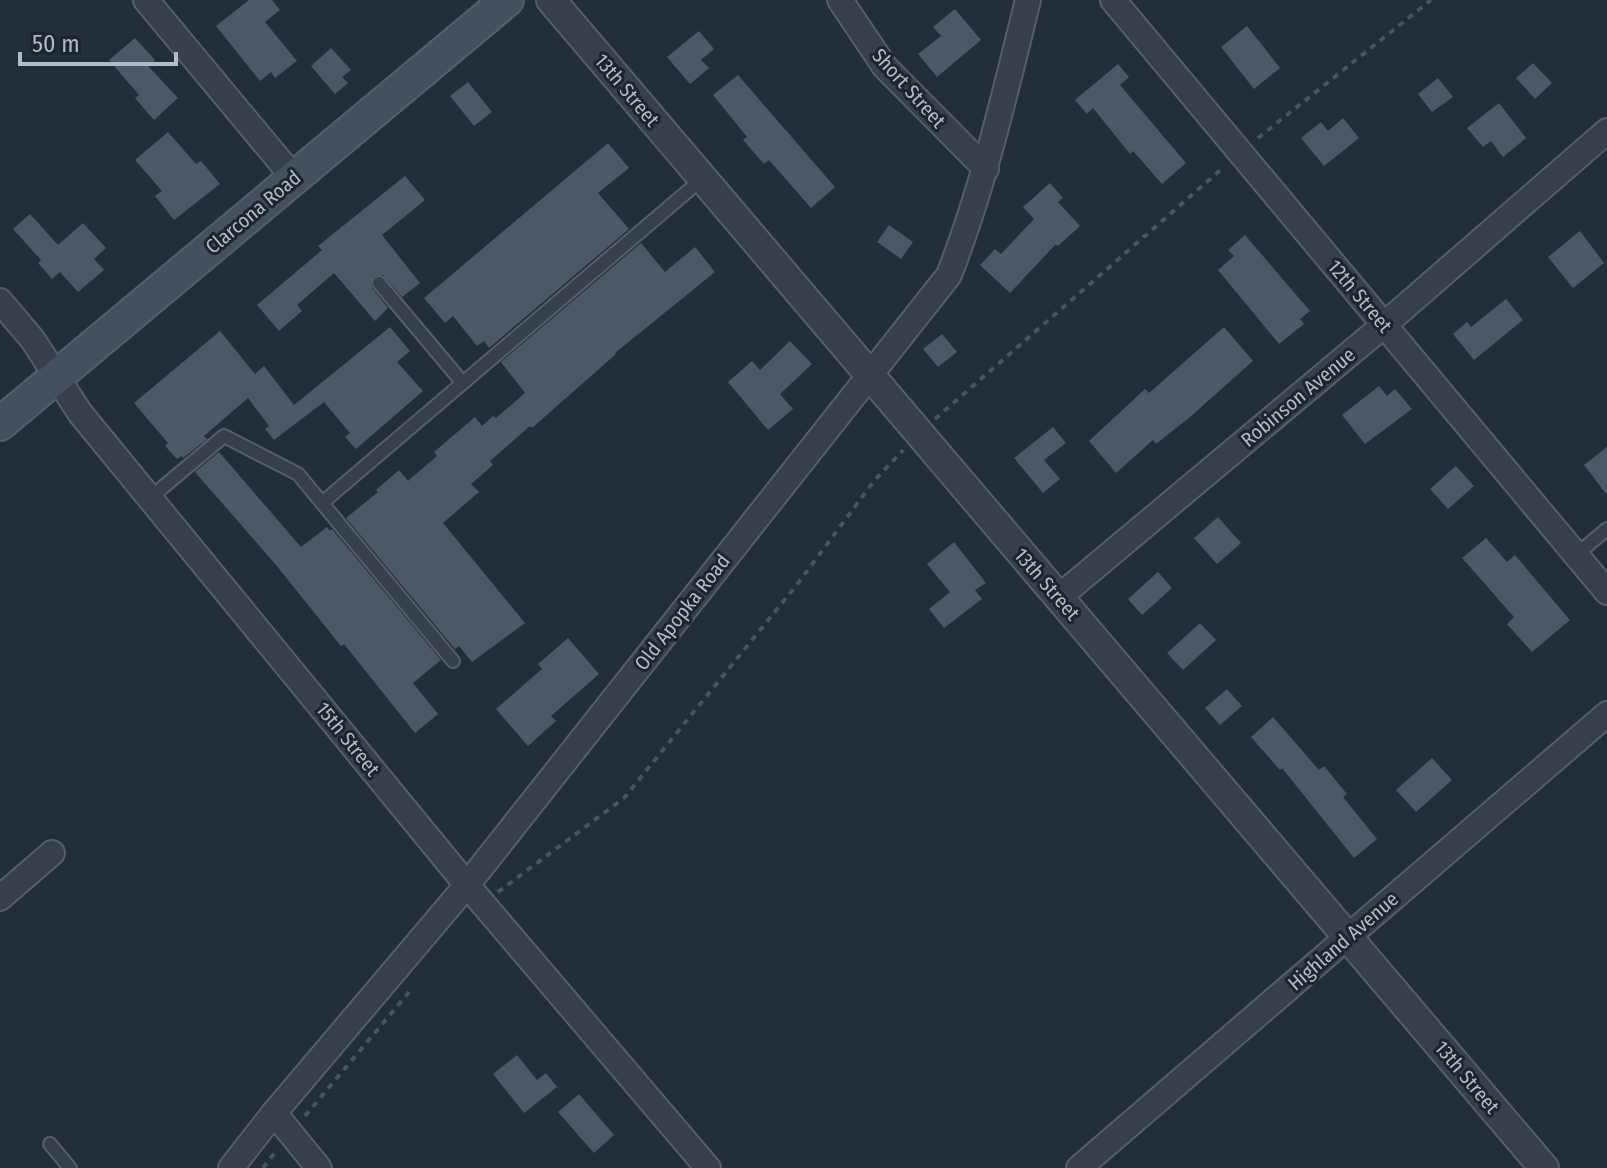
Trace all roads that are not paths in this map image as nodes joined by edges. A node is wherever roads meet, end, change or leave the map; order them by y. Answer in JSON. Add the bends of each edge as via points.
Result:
{"nodes":[{"id":1,"x":146,"y":0,"type":"edge"},
{"id":2,"x":507,"y":0,"type":"edge"},
{"id":3,"x":551,"y":0,"type":"edge"},
{"id":4,"x":840,"y":0,"type":"edge"},
{"id":5,"x":1028,"y":0,"type":"edge"},
{"id":6,"x":1113,"y":0,"type":"edge"},
{"id":7,"x":1607,"y":131,"type":"edge"},
{"id":8,"x":986,"y":169,"type":"junction"},
{"id":9,"x":294,"y":178,"type":"junction"},
{"id":10,"x":702,"y":179,"type":"junction"},
{"id":11,"x":379,"y":283,"type":"dead end"},
{"id":12,"x":0,"y":301,"type":"edge"},
{"id":13,"x":1384,"y":325,"type":"junction"},
{"id":14,"x":868,"y":375,"type":"junction"},
{"id":15,"x":56,"y":376,"type":"junction"},
{"id":16,"x":462,"y":382,"type":"junction"},
{"id":17,"x":0,"y":424,"type":"edge"},
{"id":18,"x":150,"y":498,"type":"junction"},
{"id":19,"x":322,"y":503,"type":"junction"},
{"id":20,"x":1607,"y":529,"type":"edge"},
{"id":21,"x":1576,"y":555,"type":"junction"},
{"id":22,"x":1607,"y":592,"type":"edge"},
{"id":23,"x":1059,"y":597,"type":"junction"},
{"id":24,"x":453,"y":661,"type":"dead end"},
{"id":25,"x":1607,"y":714,"type":"edge"},
{"id":26,"x":52,"y":853,"type":"dead end"},
{"id":27,"x":475,"y":894,"type":"junction"},
{"id":28,"x":0,"y":898,"type":"edge"},
{"id":29,"x":1349,"y":936,"type":"junction"},
{"id":30,"x":274,"y":1113,"type":"junction"},
{"id":31,"x":50,"y":1144,"type":"dead end"},
{"id":32,"x":70,"y":1168,"type":"edge"},
{"id":33,"x":231,"y":1168,"type":"edge"},
{"id":34,"x":319,"y":1168,"type":"edge"},
{"id":35,"x":708,"y":1168,"type":"edge"},
{"id":36,"x":1079,"y":1168,"type":"edge"},
{"id":37,"x":1544,"y":1168,"type":"edge"}],
"edges":[{"from":1,"to":9,"type":"street"},
{"from":2,"to":9,"type":"main road","name":"Clarcona Road"},
{"from":3,"to":10,"type":"street","name":"13th Street"},
{"from":4,"to":8,"type":"street","name":"Short Street","via":[[885,67]]},
{"from":5,"to":8,"type":"street","name":"Old Apopka Road"},
{"from":6,"to":13,"type":"street","name":"12th Street"},
{"from":7,"to":13,"type":"street","name":"Robinson Avenue"},
{"from":8,"to":14,"type":"street","name":"Old Apopka Road","via":[[949,275]]},
{"from":9,"to":15,"type":"main road","name":"Clarcona Road"},
{"from":10,"to":14,"type":"street","name":"13th Street"},
{"from":10,"to":16,"type":"lane"},
{"from":11,"to":16,"type":"lane"},
{"from":12,"to":15,"type":"street","name":"15th Street"},
{"from":13,"to":21,"type":"street","name":"12th Street"},
{"from":13,"to":23,"type":"street","name":"Robinson Avenue"},
{"from":14,"to":23,"type":"street","name":"13th Street"},
{"from":14,"to":27,"type":"street","name":"Old Apopka Road"},
{"from":15,"to":17,"type":"main road","name":"Clarcona Road"},
{"from":15,"to":18,"type":"street","name":"15th Street"},
{"from":16,"to":19,"type":"lane"},
{"from":18,"to":19,"type":"lane","via":[[224,436],[298,474]]},
{"from":18,"to":27,"type":"street","name":"15th Street"},
{"from":19,"to":24,"type":"lane"},
{"from":20,"to":21,"type":"lane"},
{"from":21,"to":22,"type":"street","name":"12th Street"},
{"from":23,"to":29,"type":"street","name":"13th Street"},
{"from":25,"to":29,"type":"street","name":"Highland Avenue"},
{"from":26,"to":28,"type":"street"},
{"from":27,"to":30,"type":"street","name":"Old Apopka Road"},
{"from":27,"to":35,"type":"street","name":"15th Street"},
{"from":29,"to":36,"type":"street","name":"Highland Avenue"},
{"from":29,"to":37,"type":"street","name":"13th Street"},
{"from":30,"to":33,"type":"street","name":"Old Apopka Road"},
{"from":30,"to":34,"type":"street"},
{"from":31,"to":32,"type":"lane"}]}
